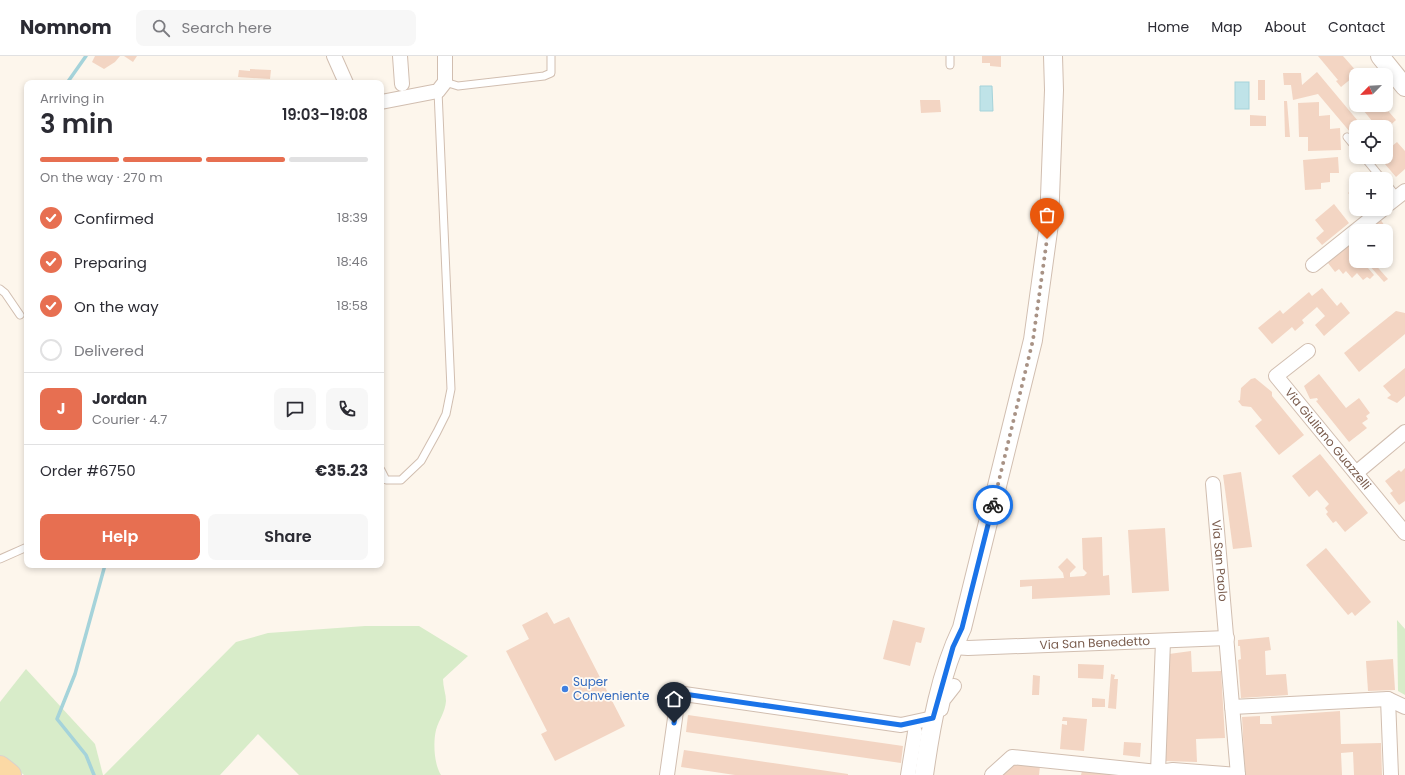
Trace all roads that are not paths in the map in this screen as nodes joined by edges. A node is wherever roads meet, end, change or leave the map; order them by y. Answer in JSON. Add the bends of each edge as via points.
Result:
{"nodes":[{"id":1,"x":334,"y":56,"type":"edge"},
{"id":2,"x":400,"y":56,"type":"edge"},
{"id":3,"x":445,"y":56,"type":"edge"},
{"id":4,"x":551,"y":56,"type":"edge"},
{"id":5,"x":950,"y":56,"type":"edge"},
{"id":6,"x":1053,"y":56,"type":"edge"},
{"id":7,"x":1382,"y":57,"type":"edge"},
{"id":8,"x":950,"y":65,"type":"dead end"},
{"id":9,"x":345,"y":80,"type":"edge"},
{"id":10,"x":402,"y":84,"type":"dead end"},
{"id":11,"x":441,"y":87,"type":"junction"},
{"id":12,"x":1405,"y":87,"type":"edge"},
{"id":13,"x":384,"y":101,"type":"edge"},
{"id":14,"x":1347,"y":137,"type":"dead end"},
{"id":15,"x":1349,"y":139,"type":"edge"},
{"id":16,"x":1370,"y":164,"type":"edge"},
{"id":17,"x":1376,"y":172,"type":"edge"},
{"id":18,"x":1401,"y":194,"type":"edge"},
{"id":19,"x":1393,"y":200,"type":"edge"},
{"id":20,"x":1373,"y":216,"type":"edge"},
{"id":21,"x":1313,"y":265,"type":"dead end"},
{"id":22,"x":0,"y":289,"type":"edge"},
{"id":23,"x":20,"y":315,"type":"dead end"},
{"id":24,"x":1308,"y":351,"type":"dead end"},
{"id":25,"x":1405,"y":432,"type":"edge"},
{"id":26,"x":1356,"y":473,"type":"junction"},
{"id":27,"x":384,"y":476,"type":"edge"},
{"id":28,"x":1213,"y":484,"type":"dead end"},
{"id":29,"x":1405,"y":533,"type":"edge"},
{"id":30,"x":24,"y":548,"type":"edge"},
{"id":31,"x":0,"y":559,"type":"edge"},
{"id":32,"x":1227,"y":638,"type":"junction"},
{"id":33,"x":1163,"y":641,"type":"junction"},
{"id":34,"x":958,"y":648,"type":"junction"},
{"id":35,"x":954,"y":686,"type":"junction"},
{"id":36,"x":1388,"y":699,"type":"junction"},
{"id":37,"x":1232,"y":706,"type":"junction"},
{"id":38,"x":1405,"y":707,"type":"edge"},
{"id":39,"x":927,"y":730,"type":"junction"},
{"id":40,"x":0,"y":767,"type":"edge"},
{"id":41,"x":1158,"y":772,"type":"junction"},
{"id":42,"x":10,"y":775,"type":"edge"},
{"id":43,"x":667,"y":775,"type":"edge"},
{"id":44,"x":908,"y":775,"type":"edge"},
{"id":45,"x":924,"y":775,"type":"edge"},
{"id":46,"x":930,"y":775,"type":"edge"},
{"id":47,"x":935,"y":775,"type":"edge"},
{"id":48,"x":992,"y":775,"type":"edge"},
{"id":49,"x":1238,"y":775,"type":"edge"},
{"id":50,"x":1391,"y":775,"type":"edge"}],
"edges":[{"from":1,"to":9,"type":"street"},
{"from":2,"to":10,"type":"street"},
{"from":3,"to":11,"type":"street"},
{"from":4,"to":11,"type":"lane","via":[[551,73],[544,76]]},
{"from":5,"to":8,"type":"lane"},
{"from":6,"to":34,"type":"street","via":[[1049,224],[1033,340]]},
{"from":7,"to":12,"type":"street"},
{"from":11,"to":13,"type":"street"},
{"from":11,"to":27,"type":"lane","via":[[452,389],[446,414],[421,461],[401,480],[386,480]]},
{"from":14,"to":15,"type":"lane"},
{"from":16,"to":17,"type":"lane"},
{"from":18,"to":19,"type":"street"},
{"from":20,"to":21,"type":"street"},
{"from":22,"to":23,"type":"lane"},
{"from":24,"to":26,"type":"street","name":"Via Giuliano Guazzelli","via":[[1276,376]]},
{"from":25,"to":26,"type":"street"},
{"from":26,"to":29,"type":"street","name":"Via Giuliano Guazzelli"},
{"from":28,"to":32,"type":"street","name":"Via San Paolo"},
{"from":30,"to":31,"type":"lane"},
{"from":32,"to":33,"type":"street","name":"Via San Benedetto"},
{"from":32,"to":37,"type":"street","name":"Via San Paolo"},
{"from":33,"to":34,"type":"street","name":"Via San Benedetto"},
{"from":33,"to":41,"type":"street"},
{"from":34,"to":35,"type":"street"},
{"from":34,"to":39,"type":"street"},
{"from":35,"to":39,"type":"street","via":[[942,700],[937,723]]},
{"from":35,"to":47,"type":"street","via":[[940,736]]},
{"from":36,"to":37,"type":"street"},
{"from":36,"to":38,"type":"street"},
{"from":36,"to":50,"type":"street"},
{"from":37,"to":49,"type":"street","name":"Via San Paolo"},
{"from":39,"to":43,"type":"street","via":[[684,694],[678,697]]},
{"from":39,"to":44,"type":"street"},
{"from":39,"to":45,"type":"street"},
{"from":39,"to":46,"type":"street","via":[[935,741]]},
{"from":40,"to":42,"type":"main road"},
{"from":41,"to":48,"type":"street","via":[[1012,757]]},
{"from":41,"to":49,"type":"street","via":[[1173,770]]}]}
